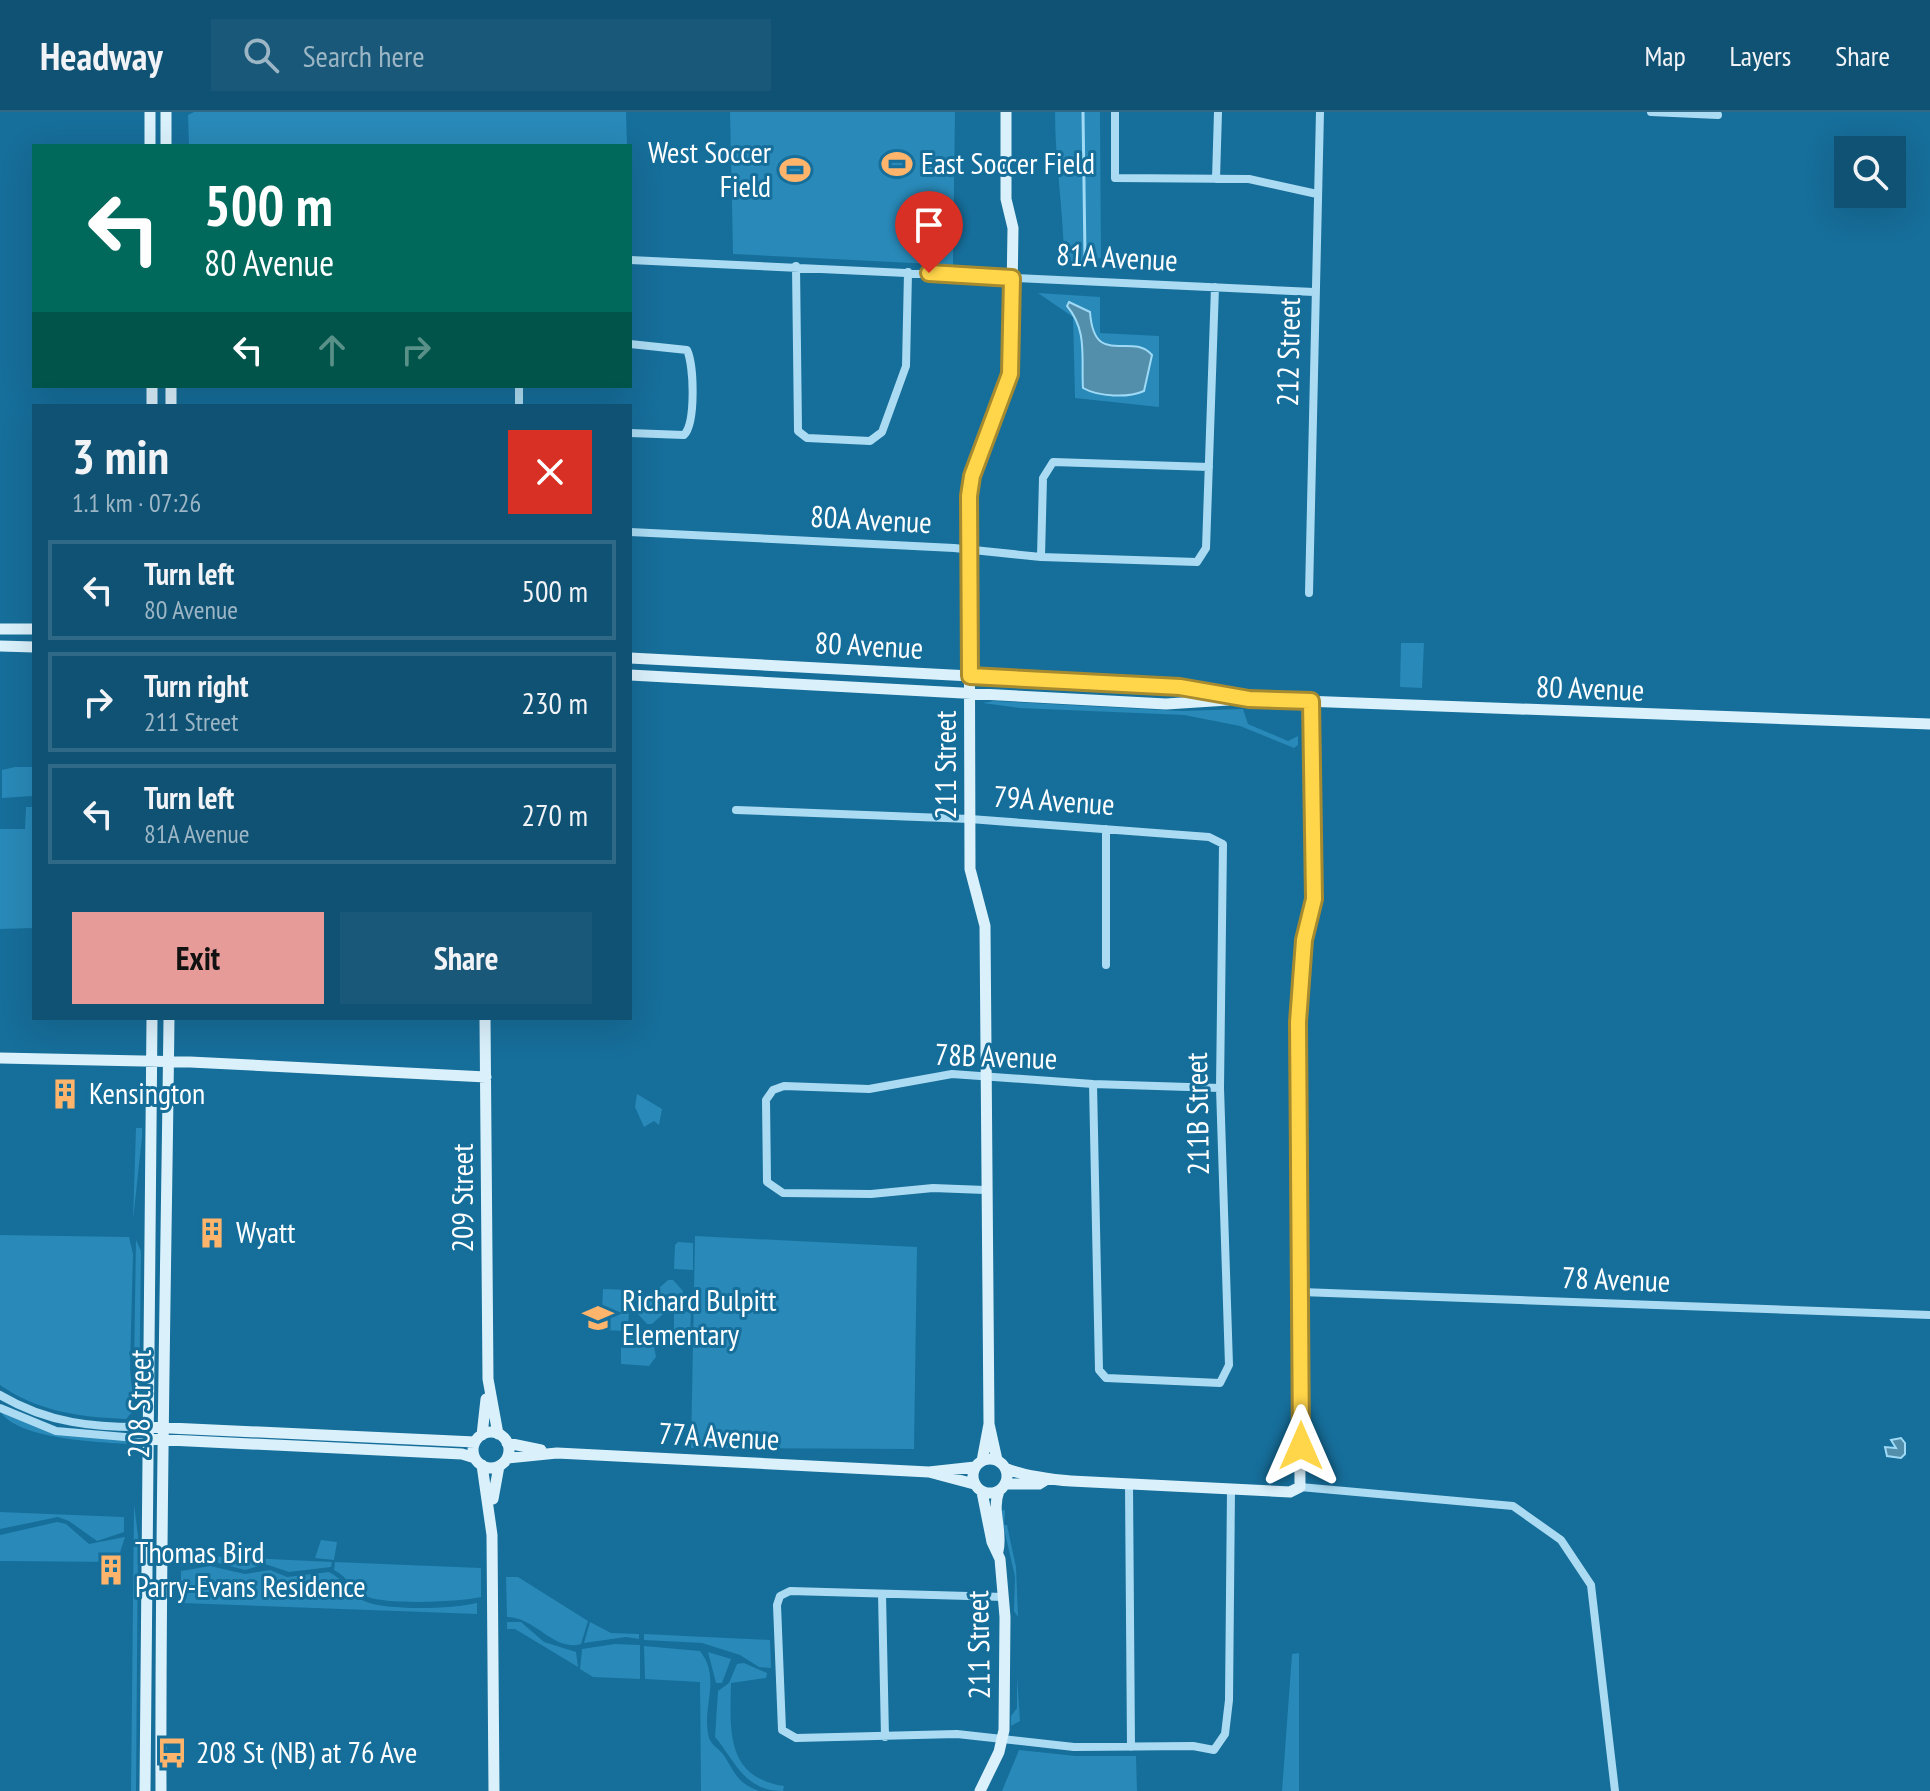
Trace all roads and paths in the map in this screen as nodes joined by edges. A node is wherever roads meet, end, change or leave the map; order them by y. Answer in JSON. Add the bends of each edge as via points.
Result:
{"nodes":[{"id":1,"x":150,"y":112,"type":"edge"},
{"id":2,"x":166,"y":112,"type":"edge"},
{"id":3,"x":1006,"y":112,"type":"edge"},
{"id":4,"x":1115,"y":112,"type":"edge"},
{"id":5,"x":1218,"y":112,"type":"edge"},
{"id":6,"x":1320,"y":112,"type":"edge"},
{"id":7,"x":1651,"y":112,"type":"edge"},
{"id":8,"x":1718,"y":115,"type":"dead end"},
{"id":9,"x":150,"y":144,"type":"edge"},
{"id":10,"x":166,"y":144,"type":"edge"},
{"id":11,"x":1216,"y":179,"type":"junction"},
{"id":12,"x":1317,"y":194,"type":"junction"},
{"id":13,"x":632,"y":260,"type":"edge"},
{"id":14,"x":796,"y":266,"type":"junction"},
{"id":15,"x":908,"y":272,"type":"junction"},
{"id":16,"x":1012,"y":278,"type":"junction"},
{"id":17,"x":1215,"y":287,"type":"junction"},
{"id":18,"x":1314,"y":292,"type":"junction"},
{"id":19,"x":632,"y":344,"type":"edge"},
{"id":20,"x":632,"y":433,"type":"edge"},
{"id":21,"x":1209,"y":467,"type":"junction"},
{"id":22,"x":632,"y":532,"type":"edge"},
{"id":23,"x":968,"y":550,"type":"junction"},
{"id":24,"x":1041,"y":557,"type":"junction"},
{"id":25,"x":1309,"y":593,"type":"dead end"},
{"id":26,"x":0,"y":629,"type":"edge"},
{"id":27,"x":32,"y":629,"type":"edge"},
{"id":28,"x":0,"y":646,"type":"edge"},
{"id":29,"x":32,"y":647,"type":"edge"},
{"id":30,"x":632,"y":658,"type":"edge"},
{"id":31,"x":632,"y":675,"type":"edge"},
{"id":32,"x":970,"y":676,"type":"junction"},
{"id":33,"x":969,"y":692,"type":"junction"},
{"id":34,"x":1249,"y":699,"type":"junction"},
{"id":35,"x":1311,"y":701,"type":"junction"},
{"id":36,"x":1930,"y":724,"type":"edge"},
{"id":37,"x":736,"y":810,"type":"dead end"},
{"id":38,"x":970,"y":819,"type":"junction"},
{"id":39,"x":1106,"y":829,"type":"junction"},
{"id":40,"x":1223,"y":844,"type":"joint"},
{"id":41,"x":1106,"y":965,"type":"dead end"},
{"id":42,"x":152,"y":1020,"type":"edge"},
{"id":43,"x":169,"y":1020,"type":"edge"},
{"id":44,"x":485,"y":1020,"type":"edge"},
{"id":45,"x":0,"y":1058,"type":"edge"},
{"id":46,"x":151,"y":1061,"type":"junction"},
{"id":47,"x":168,"y":1061,"type":"junction"},
{"id":48,"x":985,"y":1076,"type":"junction"},
{"id":49,"x":486,"y":1077,"type":"junction"},
{"id":50,"x":1093,"y":1084,"type":"junction"},
{"id":51,"x":1220,"y":1088,"type":"junction"},
{"id":52,"x":985,"y":1190,"type":"junction"},
{"id":53,"x":1301,"y":1292,"type":"junction"},
{"id":54,"x":1930,"y":1315,"type":"edge"},
{"id":55,"x":488,"y":1379,"type":"junction"},
{"id":56,"x":0,"y":1395,"type":"edge"},
{"id":57,"x":0,"y":1408,"type":"edge"},
{"id":58,"x":989,"y":1424,"type":"junction"},
{"id":59,"x":148,"y":1433,"type":"junction"},
{"id":60,"x":165,"y":1435,"type":"junction"},
{"id":61,"x":478,"y":1439,"type":"junction"},
{"id":62,"x":502,"y":1439,"type":"junction"},
{"id":63,"x":557,"y":1453,"type":"junction"},
{"id":64,"x":478,"y":1462,"type":"junction"},
{"id":65,"x":503,"y":1462,"type":"junction"},
{"id":66,"x":978,"y":1464,"type":"junction"},
{"id":67,"x":1001,"y":1464,"type":"junction"},
{"id":68,"x":929,"y":1472,"type":"junction"},
{"id":69,"x":1047,"y":1479,"type":"junction"},
{"id":70,"x":1129,"y":1484,"type":"junction"},
{"id":71,"x":1300,"y":1487,"type":"junction"},
{"id":72,"x":978,"y":1488,"type":"junction"},
{"id":73,"x":1002,"y":1488,"type":"junction"},
{"id":74,"x":1231,"y":1489,"type":"junction"},
{"id":75,"x":491,"y":1520,"type":"junction"},
{"id":76,"x":998,"y":1551,"type":"junction"},
{"id":77,"x":882,"y":1594,"type":"junction"},
{"id":78,"x":1004,"y":1597,"type":"junction"},
{"id":79,"x":885,"y":1737,"type":"junction"},
{"id":80,"x":1002,"y":1739,"type":"junction"},
{"id":81,"x":1131,"y":1747,"type":"junction"},
{"id":82,"x":145,"y":1791,"type":"edge"},
{"id":83,"x":161,"y":1791,"type":"edge"},
{"id":84,"x":494,"y":1791,"type":"edge"},
{"id":85,"x":980,"y":1791,"type":"edge"},
{"id":86,"x":1615,"y":1791,"type":"edge"}],
"edges":[{"from":1,"to":9,"type":"street"},
{"from":2,"to":10,"type":"street"},
{"from":3,"to":16,"type":"street","name":"211 Street"},
{"from":4,"to":11,"type":"street","via":[[1115,178]]},
{"from":5,"to":11,"type":"street"},
{"from":6,"to":12,"type":"street","name":"212 Street"},
{"from":7,"to":8,"type":"street"},
{"from":11,"to":12,"type":"street","via":[[1249,179]]},
{"from":12,"to":18,"type":"street","name":"212 Street"},
{"from":13,"to":14,"type":"street","name":"81A Avenue"},
{"from":14,"to":15,"type":"street","name":"81A Avenue"},
{"from":14,"to":15,"type":"street","via":[[801,435],[870,441],[878,438],[906,366]]},
{"from":15,"to":16,"type":"street","name":"81A Avenue"},
{"from":16,"to":17,"type":"street","name":"81A Avenue"},
{"from":16,"to":23,"type":"street","name":"211 Street","via":[[1010,374],[972,476]]},
{"from":17,"to":18,"type":"street","name":"81A Avenue"},
{"from":17,"to":21,"type":"street"},
{"from":18,"to":25,"type":"street","name":"212 Street"},
{"from":19,"to":20,"type":"street","via":[[687,350],[692,415],[688,432],[680,435]]},
{"from":21,"to":24,"type":"street","via":[[1064,460],[1048,465]]},
{"from":21,"to":24,"type":"street","name":"80A Avenue","via":[[1203,559],[1191,564]]},
{"from":22,"to":23,"type":"street","name":"80A Avenue"},
{"from":23,"to":24,"type":"street","name":"80A Avenue"},
{"from":23,"to":32,"type":"street","name":"211 Street"},
{"from":26,"to":27,"type":"street"},
{"from":28,"to":29,"type":"street"},
{"from":30,"to":32,"type":"street","name":"80 Avenue"},
{"from":31,"to":33,"type":"street","name":"80 Avenue"},
{"from":32,"to":33,"type":"street","name":"211 Street"},
{"from":32,"to":34,"type":"street","name":"80 Avenue","via":[[1180,687]]},
{"from":33,"to":34,"type":"street","name":"80 Avenue","via":[[1166,704]]},
{"from":33,"to":38,"type":"street","name":"211 Street"},
{"from":34,"to":35,"type":"street","name":"80 Avenue"},
{"from":35,"to":36,"type":"street","name":"80 Avenue"},
{"from":35,"to":53,"type":"street","via":[[1314,899],[1304,940],[1298,1022]]},
{"from":37,"to":38,"type":"street","name":"79A Avenue"},
{"from":38,"to":39,"type":"street","name":"79A Avenue"},
{"from":38,"to":48,"type":"street","name":"211 Street","via":[[970,869],[985,926]]},
{"from":39,"to":40,"type":"street","name":"79A Avenue","via":[[1209,837]]},
{"from":39,"to":41,"type":"street"},
{"from":40,"to":51,"type":"street","name":"211B Street"},
{"from":42,"to":46,"type":"street","name":"208 Street"},
{"from":43,"to":47,"type":"street","name":"208 Street"},
{"from":44,"to":49,"type":"street","name":"209 Street"},
{"from":45,"to":46,"type":"street"},
{"from":46,"to":47,"type":"street"},
{"from":46,"to":59,"type":"street","name":"208 Street"},
{"from":47,"to":49,"type":"street"},
{"from":47,"to":60,"type":"street","name":"208 Street"},
{"from":48,"to":50,"type":"street","name":"78B Avenue"},
{"from":48,"to":52,"type":"street","name":"211 Street"},
{"from":48,"to":52,"type":"street","name":"78B Avenue","via":[[933,1075],[869,1089],[784,1086],[766,1100],[767,1182],[783,1193]]},
{"from":49,"to":55,"type":"street","name":"209 Street"},
{"from":50,"to":51,"type":"street","name":"78B Avenue"},
{"from":50,"to":51,"type":"street","name":"211B Street","via":[[1099,1370],[1106,1378],[1205,1385],[1223,1382],[1229,1365]]},
{"from":52,"to":58,"type":"street","name":"211 Street"},
{"from":53,"to":54,"type":"street","name":"78 Avenue"},
{"from":53,"to":71,"type":"street"},
{"from":55,"to":61,"type":"street","name":"209 Street"},
{"from":55,"to":62,"type":"street","name":"209 Street"},
{"from":56,"to":59,"type":"street","via":[[54,1419]]},
{"from":57,"to":59,"type":"street","via":[[56,1431]]},
{"from":58,"to":66,"type":"street","name":"211 Street"},
{"from":58,"to":67,"type":"street","name":"211 Street"},
{"from":59,"to":60,"type":"street"},
{"from":59,"to":82,"type":"street","name":"208 Street"},
{"from":60,"to":61,"type":"street","via":[[466,1445]]},
{"from":60,"to":64,"type":"street","via":[[462,1454]]},
{"from":60,"to":83,"type":"street","name":"208 Street"},
{"from":61,"to":62,"type":"street"},
{"from":61,"to":64,"type":"street","name":"209 Street"},
{"from":62,"to":63,"type":"street"},
{"from":62,"to":65,"type":"street","name":"209 Street"},
{"from":63,"to":65,"type":"street","name":"77A Avenue"},
{"from":63,"to":68,"type":"street","name":"77A Avenue"},
{"from":64,"to":65,"type":"street","name":"77A Avenue"},
{"from":64,"to":75,"type":"street"},
{"from":65,"to":75,"type":"street"},
{"from":66,"to":67,"type":"street","name":"77A Avenue"},
{"from":66,"to":68,"type":"street","name":"77A Avenue"},
{"from":66,"to":72,"type":"street","name":"211 Street"},
{"from":67,"to":69,"type":"street"},
{"from":67,"to":73,"type":"street","name":"211 Street"},
{"from":68,"to":72,"type":"street","name":"77A Avenue"},
{"from":69,"to":70,"type":"street"},
{"from":69,"to":73,"type":"street"},
{"from":70,"to":74,"type":"street"},
{"from":70,"to":81,"type":"street"},
{"from":71,"to":74,"type":"street","via":[[1290,1492]]},
{"from":71,"to":86,"type":"street","via":[[1513,1506],[1561,1540],[1591,1585]]},
{"from":72,"to":73,"type":"street","name":"77A Avenue"},
{"from":72,"to":76,"type":"street","name":"211 Street"},
{"from":73,"to":76,"type":"street","name":"211 Street","via":[[995,1508]]},
{"from":74,"to":81,"type":"street","via":[[1225,1734],[1214,1750]]},
{"from":75,"to":84,"type":"street"},
{"from":76,"to":78,"type":"street","name":"211 Street"},
{"from":77,"to":78,"type":"street"},
{"from":77,"to":79,"type":"street"},
{"from":77,"to":79,"type":"street","via":[[790,1591],[777,1605],[783,1732],[796,1738]]},
{"from":78,"to":80,"type":"street","name":"211 Street"},
{"from":79,"to":80,"type":"street","via":[[957,1734]]},
{"from":80,"to":81,"type":"street"},
{"from":80,"to":85,"type":"street"}]}
